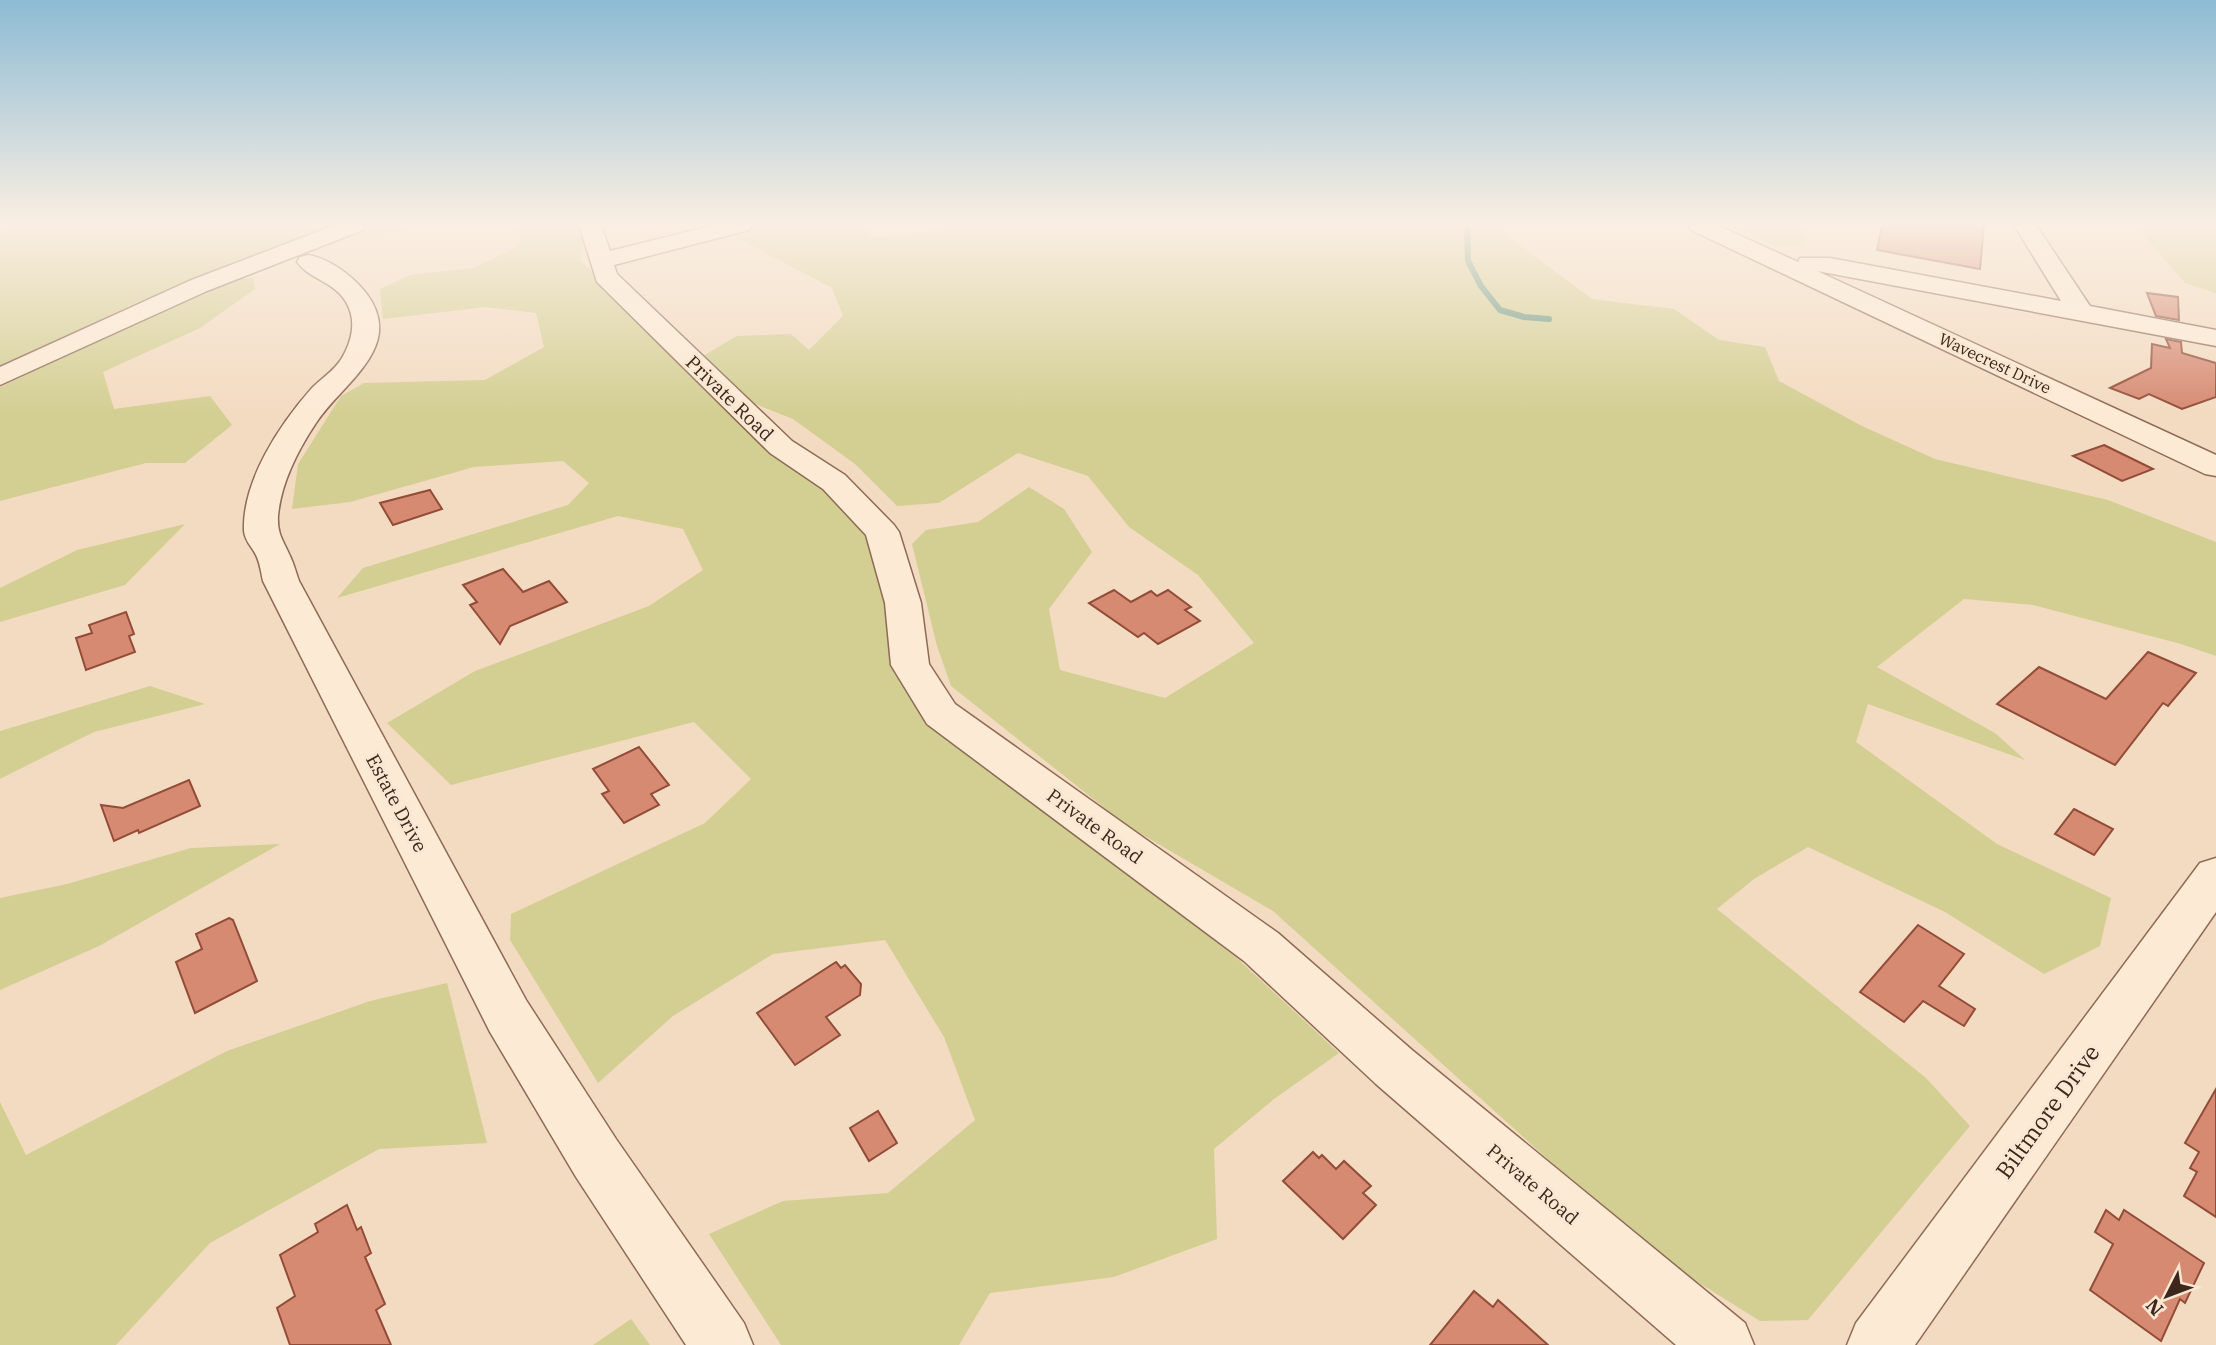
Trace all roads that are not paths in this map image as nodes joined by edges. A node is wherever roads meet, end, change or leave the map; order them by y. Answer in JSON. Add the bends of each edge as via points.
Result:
{"nodes":[{"id":1,"x":194,"y":288,"type":"edge"},
{"id":2,"x":350,"y":288,"type":"edge"},
{"id":3,"x":617,"y":288,"type":"edge"},
{"id":4,"x":1835,"y":288,"type":"edge"},
{"id":5,"x":1952,"y":288,"type":"edge"},
{"id":6,"x":2065,"y":288,"type":"edge"},
{"id":7,"x":2081,"y":312,"type":"junction"},
{"id":8,"x":2216,"y":338,"type":"edge"},
{"id":9,"x":0,"y":377,"type":"edge"},
{"id":10,"x":2216,"y":467,"type":"edge"},
{"id":11,"x":2216,"y":876,"type":"edge"},
{"id":12,"x":722,"y":1345,"type":"edge"},
{"id":13,"x":1723,"y":1345,"type":"edge"},
{"id":14,"x":1878,"y":1345,"type":"edge"}],
"edges":[{"from":1,"to":9,"type":"street"},
{"from":2,"to":12,"type":"street","name":"Estate Drive","via":[[362,305],[364,338],[354,363],[320,397],[286,446],[265,503],[261,534],[281,581],[508,1016],[596,1158]]},
{"from":3,"to":13,"type":"street","name":"Private Road","via":[[781,447],[834,482],[882,532],[903,603],[910,665],[941,714],[1261,947],[1394,1067]]},
{"from":4,"to":10,"type":"street","name":"Wavecrest Drive"},
{"from":5,"to":7,"type":"street"},
{"from":6,"to":7,"type":"street"},
{"from":7,"to":8,"type":"street"},
{"from":11,"to":14,"type":"street","name":"Biltmore Drive"}]}
